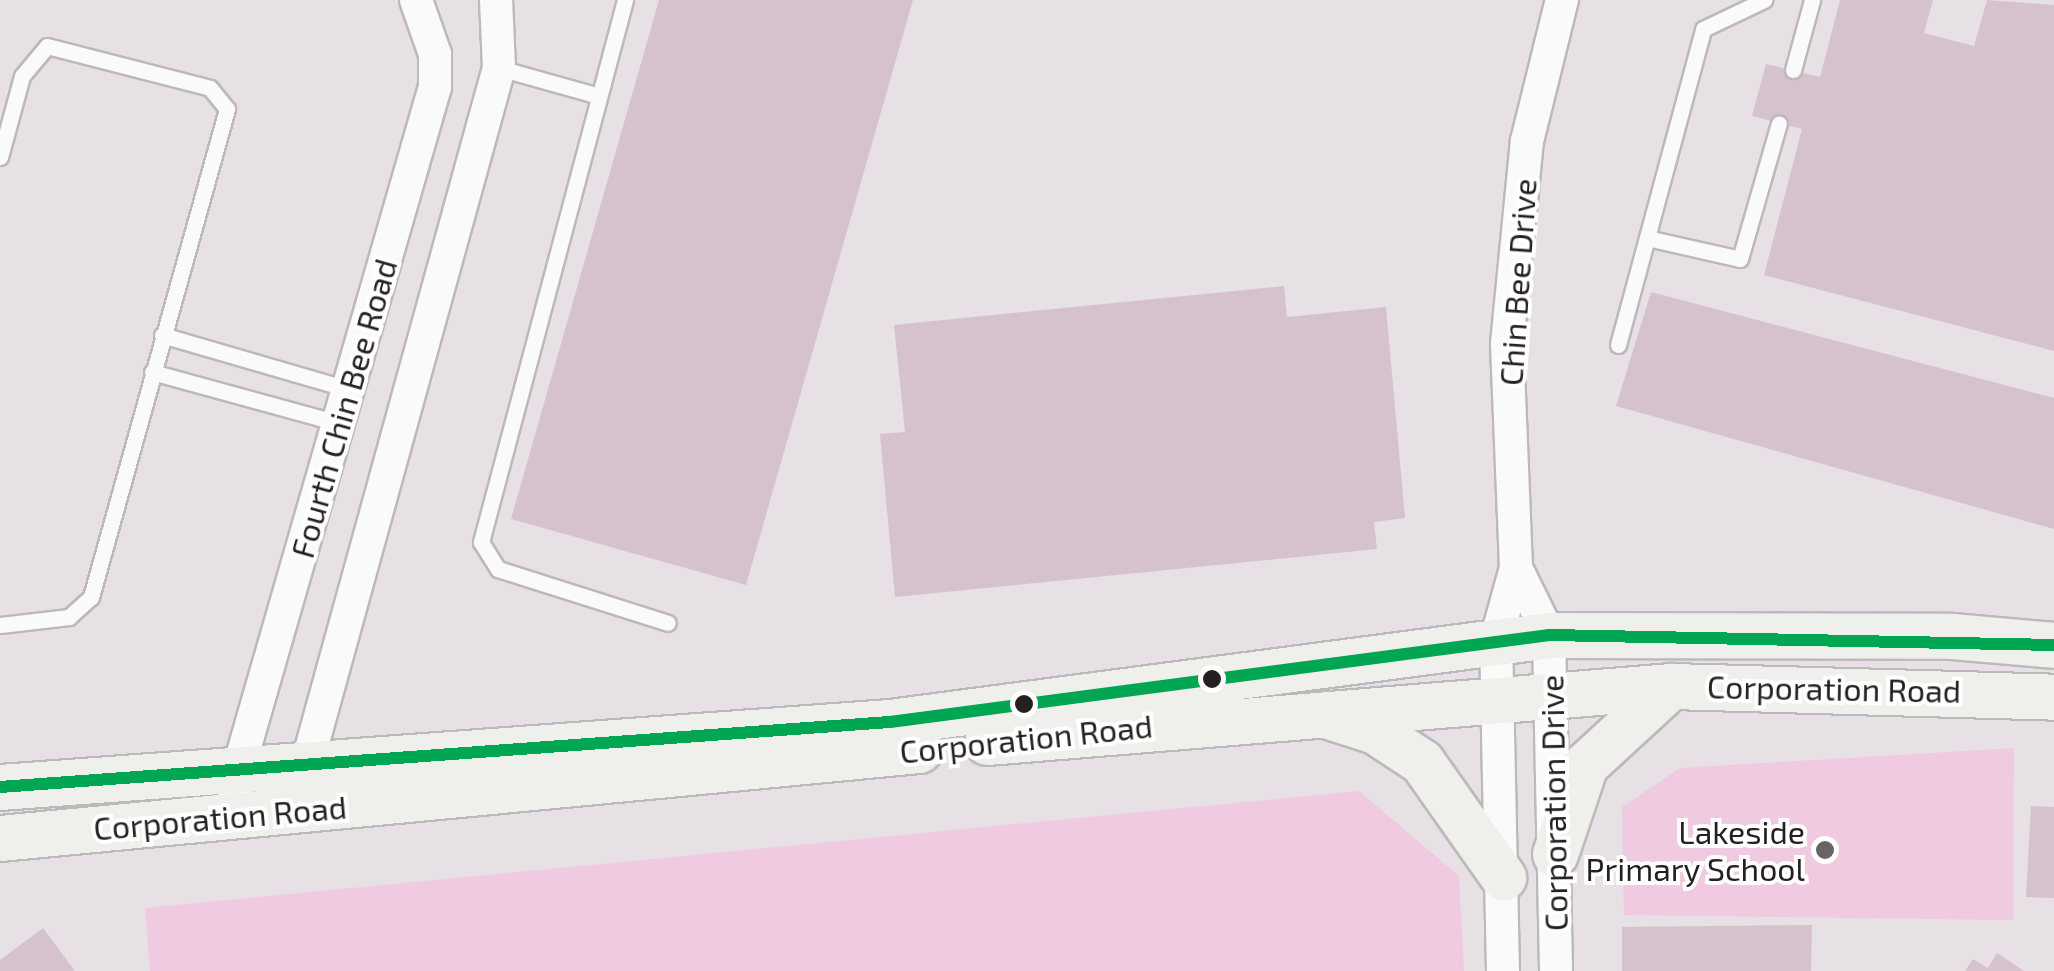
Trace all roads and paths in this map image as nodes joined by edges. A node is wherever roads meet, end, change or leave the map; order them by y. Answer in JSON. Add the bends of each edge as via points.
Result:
{"nodes":[{"id":1,"x":416,"y":0,"type":"edge"},
{"id":2,"x":496,"y":0,"type":"edge"},
{"id":3,"x":626,"y":0,"type":"edge"},
{"id":4,"x":1562,"y":0,"type":"edge"},
{"id":5,"x":1764,"y":0,"type":"edge"},
{"id":6,"x":1812,"y":0,"type":"edge"},
{"id":7,"x":499,"y":68,"type":"junction"},
{"id":8,"x":1793,"y":70,"type":"dead end"},
{"id":9,"x":600,"y":96,"type":"junction"},
{"id":10,"x":1779,"y":123,"type":"dead end"},
{"id":11,"x":0,"y":157,"type":"edge"},
{"id":12,"x":1647,"y":238,"type":"junction"},
{"id":13,"x":162,"y":335,"type":"junction"},
{"id":14,"x":1618,"y":345,"type":"dead end"},
{"id":15,"x":152,"y":372,"type":"junction"},
{"id":16,"x":348,"y":389,"type":"junction"},
{"id":17,"x":338,"y":423,"type":"junction"},
{"id":18,"x":1516,"y":568,"type":"junction"},
{"id":19,"x":668,"y":623,"type":"dead end"},
{"id":20,"x":0,"y":624,"type":"edge"},
{"id":21,"x":1549,"y":635,"type":"junction"},
{"id":22,"x":1496,"y":640,"type":"junction"},
{"id":23,"x":2054,"y":645,"type":"edge"},
{"id":24,"x":1670,"y":686,"type":"junction"},
{"id":25,"x":1549,"y":695,"type":"junction"},
{"id":26,"x":2054,"y":697,"type":"edge"},
{"id":27,"x":1497,"y":700,"type":"junction"},
{"id":28,"x":1298,"y":710,"type":"junction"},
{"id":29,"x":308,"y":758,"type":"junction"},
{"id":30,"x":240,"y":766,"type":"junction"},
{"id":31,"x":0,"y":787,"type":"edge"},
{"id":32,"x":294,"y":808,"type":"junction"},
{"id":33,"x":225,"y":815,"type":"junction"},
{"id":34,"x":0,"y":838,"type":"edge"},
{"id":35,"x":1555,"y":854,"type":"junction"},
{"id":36,"x":1503,"y":877,"type":"junction"},
{"id":37,"x":1503,"y":971,"type":"edge"},
{"id":38,"x":1556,"y":971,"type":"edge"}],
"edges":[{"from":1,"to":16,"type":"street","name":"Fourth Chin Bee Road","via":[[435,54],[435,87]]},
{"from":2,"to":7,"type":"street","name":"Fourth Chin Bee Road"},
{"from":3,"to":9,"type":"lane"},
{"from":4,"to":18,"type":"street","name":"Chin Bee Drive","via":[[1528,141],[1512,260]]},
{"from":5,"to":12,"type":"lane","via":[[1704,29]]},
{"from":6,"to":8,"type":"lane"},
{"from":7,"to":9,"type":"lane"},
{"from":7,"to":29,"type":"street","name":"Fourth Chin Bee Road"},
{"from":9,"to":19,"type":"lane","via":[[481,542],[498,569]]},
{"from":10,"to":12,"type":"lane","via":[[1740,258]]},
{"from":11,"to":13,"type":"lane","via":[[22,76],[48,46],[218,93],[226,119]]},
{"from":12,"to":14,"type":"lane"},
{"from":13,"to":15,"type":"lane"},
{"from":13,"to":16,"type":"lane"},
{"from":15,"to":17,"type":"lane"},
{"from":15,"to":20,"type":"lane","via":[[86,606],[69,618]]},
{"from":16,"to":17,"type":"street","name":"Fourth Chin Bee Road"},
{"from":17,"to":30,"type":"street","name":"Fourth Chin Bee Road"},
{"from":18,"to":21,"type":"street","name":"Chin Bee Drive"},
{"from":18,"to":22,"type":"street","name":"Chin Bee Drive"},
{"from":21,"to":22,"type":"main road","name":"Corporation Road"},
{"from":21,"to":23,"type":"main road","name":"Corporation Road","via":[[1952,636]]},
{"from":21,"to":25,"type":"street","name":"Corporation Drive"},
{"from":22,"to":27,"type":"street","name":"Corporation Drive"},
{"from":22,"to":29,"type":"main road","name":"Corporation Road","via":[[908,720]]},
{"from":24,"to":25,"type":"main road","name":"Corporation Road"},
{"from":24,"to":26,"type":"main road","name":"Corporation Road"},
{"from":24,"to":35,"type":"main road","via":[[1585,766]]},
{"from":25,"to":27,"type":"main road","name":"Corporation Road"},
{"from":25,"to":35,"type":"street","name":"Corporation Drive"},
{"from":27,"to":28,"type":"main road","name":"Corporation Road"},
{"from":27,"to":36,"type":"street","name":"Corporation Drive"},
{"from":28,"to":32,"type":"main road","name":"Corporation Road"},
{"from":28,"to":36,"type":"main road","via":[[1375,731],[1422,762]]},
{"from":29,"to":30,"type":"main road","name":"Corporation Road"},
{"from":29,"to":32,"type":"street","name":"Fourth Chin Bee Road"},
{"from":30,"to":31,"type":"main road","name":"Corporation Road"},
{"from":30,"to":33,"type":"street","name":"Fourth Chin Bee Road"},
{"from":32,"to":33,"type":"main road","name":"Corporation Road"},
{"from":33,"to":34,"type":"main road","name":"Corporation Road"},
{"from":35,"to":38,"type":"street","name":"Corporation Drive"},
{"from":36,"to":37,"type":"street","name":"Corporation Drive"}]}
